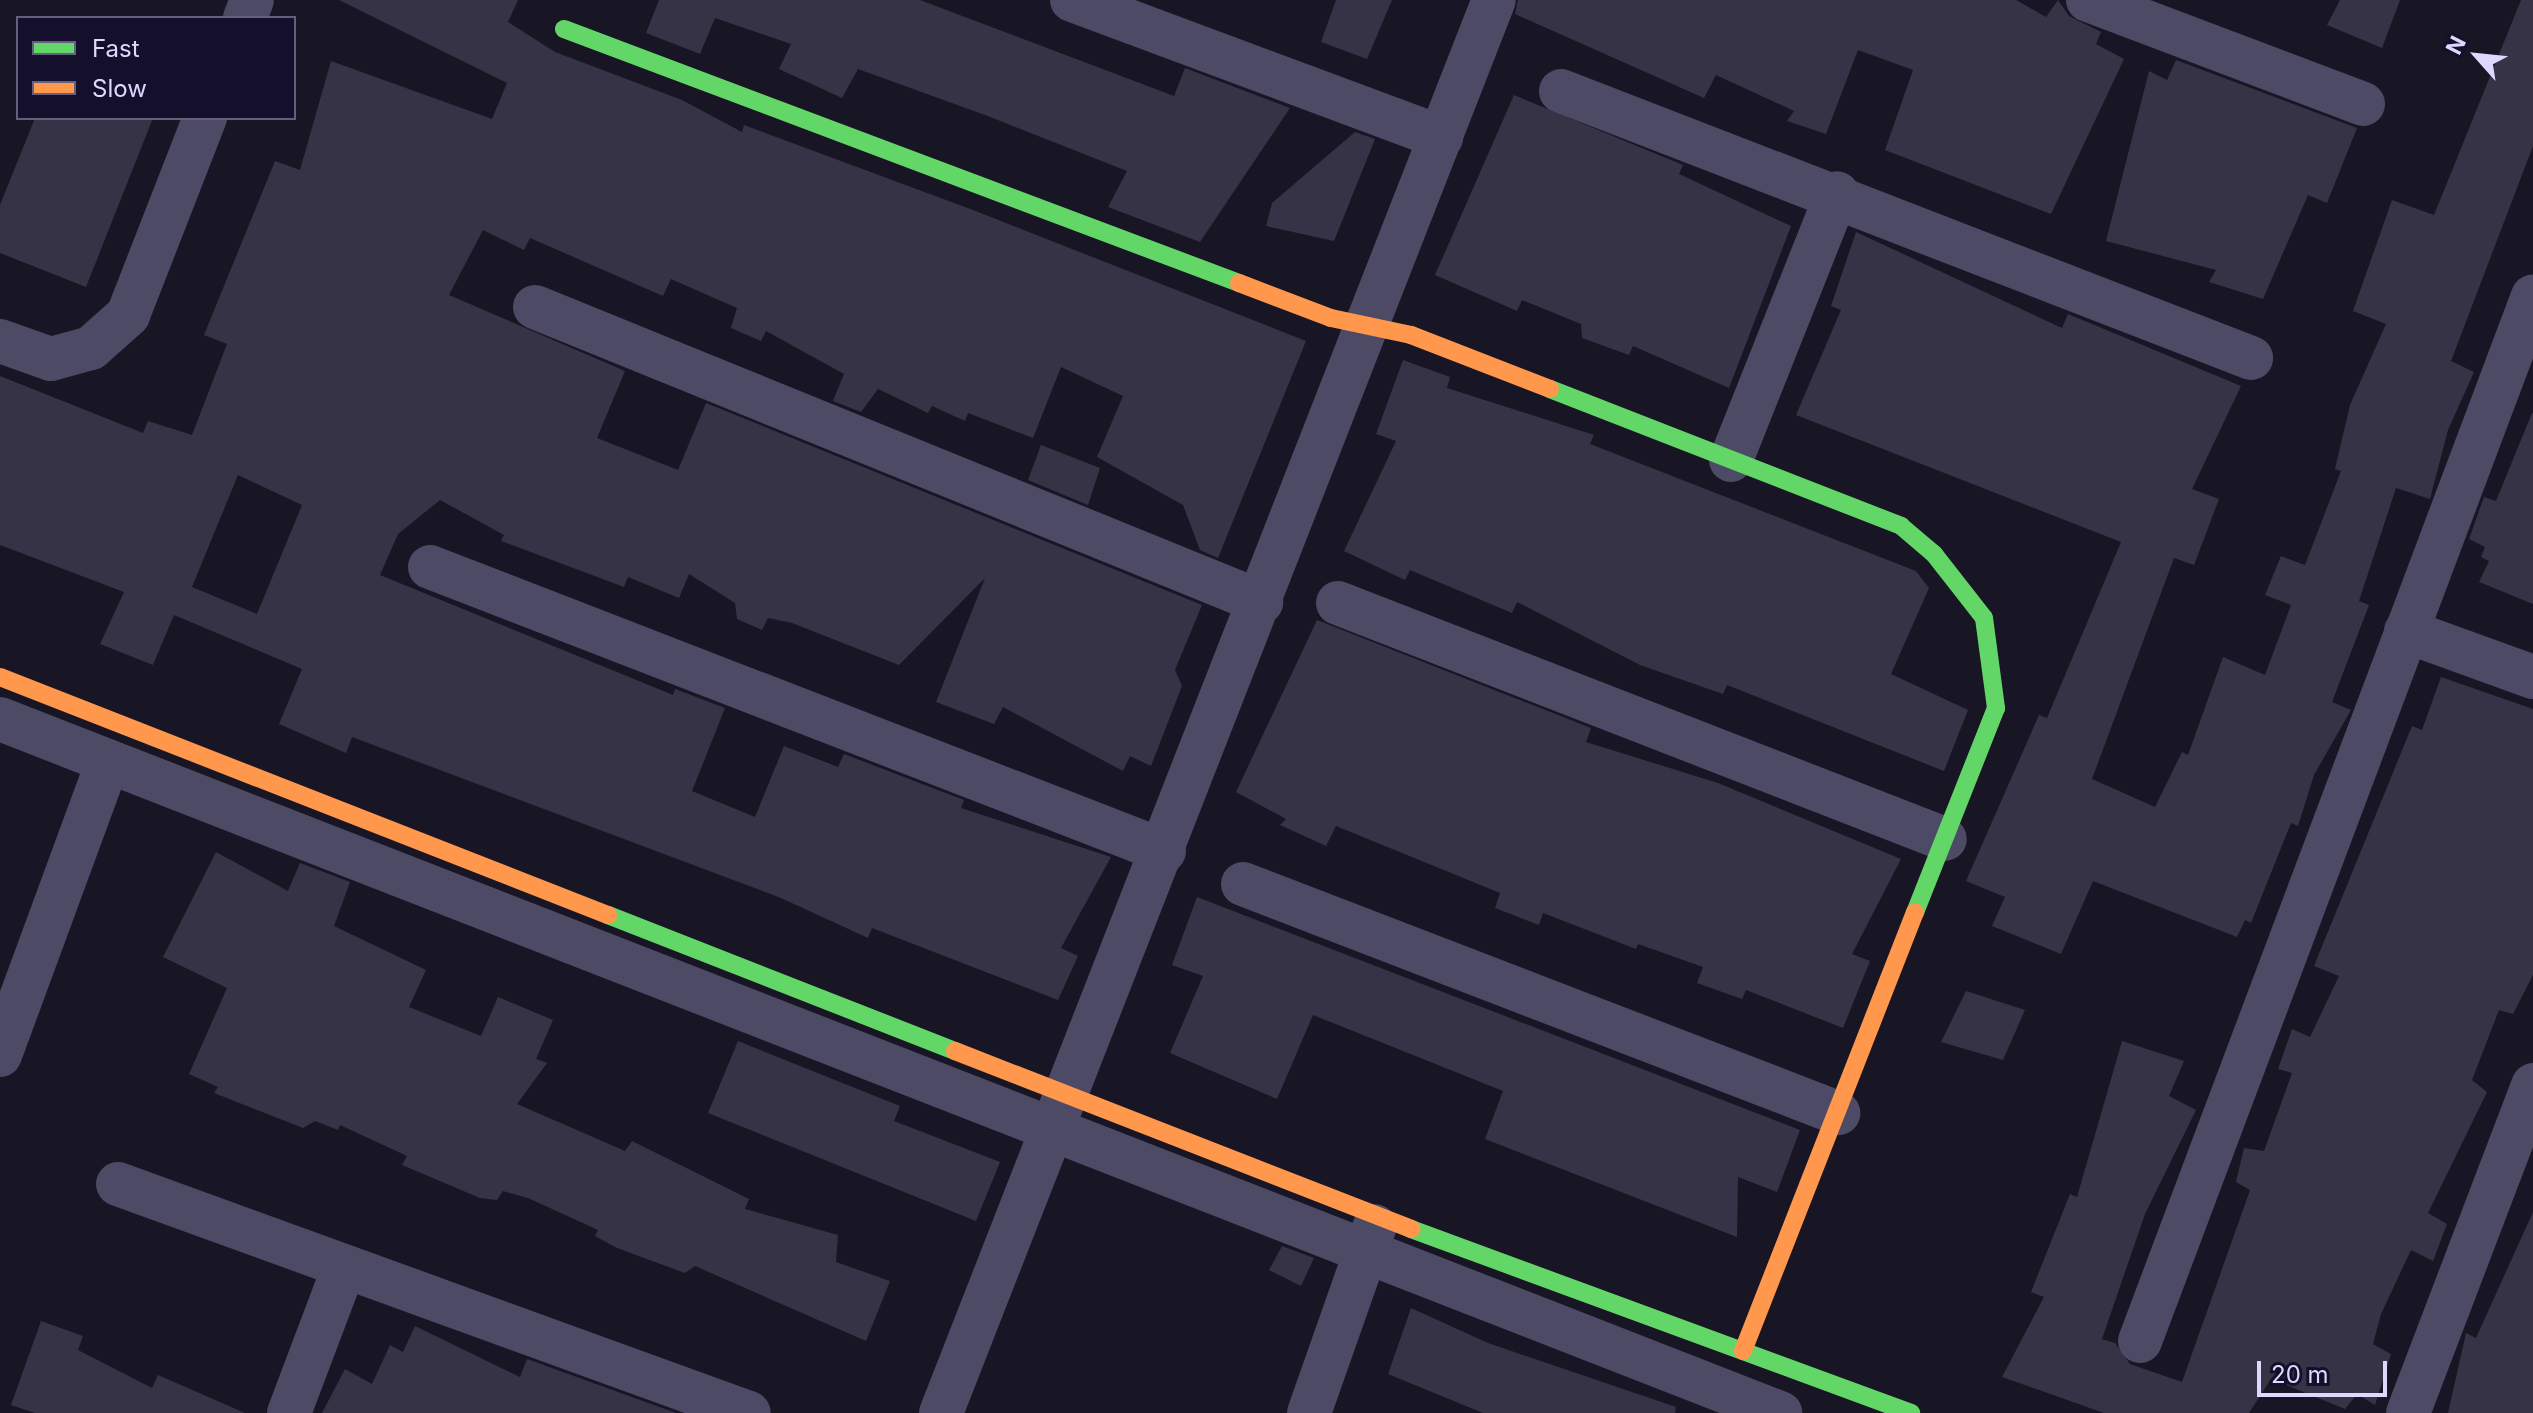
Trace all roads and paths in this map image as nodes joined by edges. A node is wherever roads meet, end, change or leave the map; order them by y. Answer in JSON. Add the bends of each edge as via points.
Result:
{"nodes":[{"id":1,"x":1072,"y":0,"type":"edge"},
{"id":2,"x":1494,"y":0,"type":"edge"},
{"id":3,"x":2088,"y":0,"type":"edge"},
{"id":4,"x":564,"y":29,"type":"dead end"},
{"id":5,"x":1561,"y":91,"type":"dead end"},
{"id":6,"x":2363,"y":104,"type":"dead end"},
{"id":7,"x":204,"y":120,"type":"edge"},
{"id":8,"x":1441,"y":137,"type":"junction"},
{"id":9,"x":1837,"y":193,"type":"junction"},
{"id":10,"x":2533,"y":296,"type":"edge"},
{"id":11,"x":535,"y":307,"type":"dead end"},
{"id":12,"x":1371,"y":326,"type":"junction"},
{"id":13,"x":0,"y":341,"type":"edge"},
{"id":14,"x":2251,"y":358,"type":"dead end"},
{"id":15,"x":1731,"y":460,"type":"junction"},
{"id":16,"x":430,"y":567,"type":"dead end"},
{"id":17,"x":1261,"y":602,"type":"junction"},
{"id":18,"x":1338,"y":603,"type":"dead end"},
{"id":19,"x":2406,"y":631,"type":"junction"},
{"id":20,"x":0,"y":677,"type":"edge"},
{"id":21,"x":2533,"y":677,"type":"edge"},
{"id":22,"x":0,"y":719,"type":"edge"},
{"id":23,"x":108,"y":761,"type":"junction"},
{"id":24,"x":1945,"y":839,"type":"junction"},
{"id":25,"x":1164,"y":851,"type":"junction"},
{"id":26,"x":1243,"y":884,"type":"dead end"},
{"id":27,"x":0,"y":1055,"type":"edge"},
{"id":28,"x":2533,"y":1085,"type":"edge"},
{"id":29,"x":1060,"y":1109,"type":"junction"},
{"id":30,"x":1838,"y":1113,"type":"junction"},
{"id":31,"x":118,"y":1184,"type":"dead end"},
{"id":32,"x":1372,"y":1235,"type":"junction"},
{"id":33,"x":343,"y":1270,"type":"junction"},
{"id":34,"x":2140,"y":1341,"type":"dead end"},
{"id":35,"x":1743,"y":1351,"type":"junction"},
{"id":36,"x":698,"y":1405,"type":"edge"},
{"id":37,"x":1322,"y":1409,"type":"edge"},
{"id":38,"x":1888,"y":1409,"type":"edge"},
{"id":39,"x":289,"y":1413,"type":"edge"},
{"id":40,"x":749,"y":1413,"type":"edge"},
{"id":41,"x":941,"y":1413,"type":"edge"},
{"id":42,"x":1780,"y":1413,"type":"edge"},
{"id":43,"x":2408,"y":1413,"type":"edge"}],
"edges":[{"from":1,"to":8,"type":"street"},
{"from":2,"to":8,"type":"street"},
{"from":3,"to":6,"type":"street"},
{"from":4,"to":12,"type":"street","via":[[1331,318]]},
{"from":5,"to":9,"type":"street"},
{"from":7,"to":13,"type":"street","via":[[128,315],[91,348],[51,359]]},
{"from":8,"to":12,"type":"street"},
{"from":9,"to":14,"type":"street"},
{"from":9,"to":15,"type":"street"},
{"from":10,"to":19,"type":"street"},
{"from":11,"to":17,"type":"street"},
{"from":12,"to":15,"type":"street","via":[[1411,335]]},
{"from":12,"to":17,"type":"street"},
{"from":15,"to":24,"type":"street","via":[[1901,526],[1934,554],[1984,618],[1996,708]]},
{"from":16,"to":25,"type":"street"},
{"from":17,"to":25,"type":"street"},
{"from":18,"to":24,"type":"street"},
{"from":19,"to":21,"type":"street"},
{"from":19,"to":34,"type":"street"},
{"from":20,"to":29,"type":"street"},
{"from":22,"to":23,"type":"street"},
{"from":23,"to":27,"type":"street"},
{"from":23,"to":29,"type":"street"},
{"from":24,"to":30,"type":"street"},
{"from":25,"to":29,"type":"street"},
{"from":26,"to":30,"type":"street"},
{"from":28,"to":43,"type":"street"},
{"from":29,"to":32,"type":"street"},
{"from":29,"to":41,"type":"street"},
{"from":30,"to":35,"type":"street"},
{"from":31,"to":33,"type":"street"},
{"from":32,"to":35,"type":"street"},
{"from":32,"to":37,"type":"street"},
{"from":32,"to":42,"type":"street"},
{"from":33,"to":36,"type":"street"},
{"from":33,"to":39,"type":"street"},
{"from":35,"to":38,"type":"street"},
{"from":36,"to":40,"type":"street"}]}
